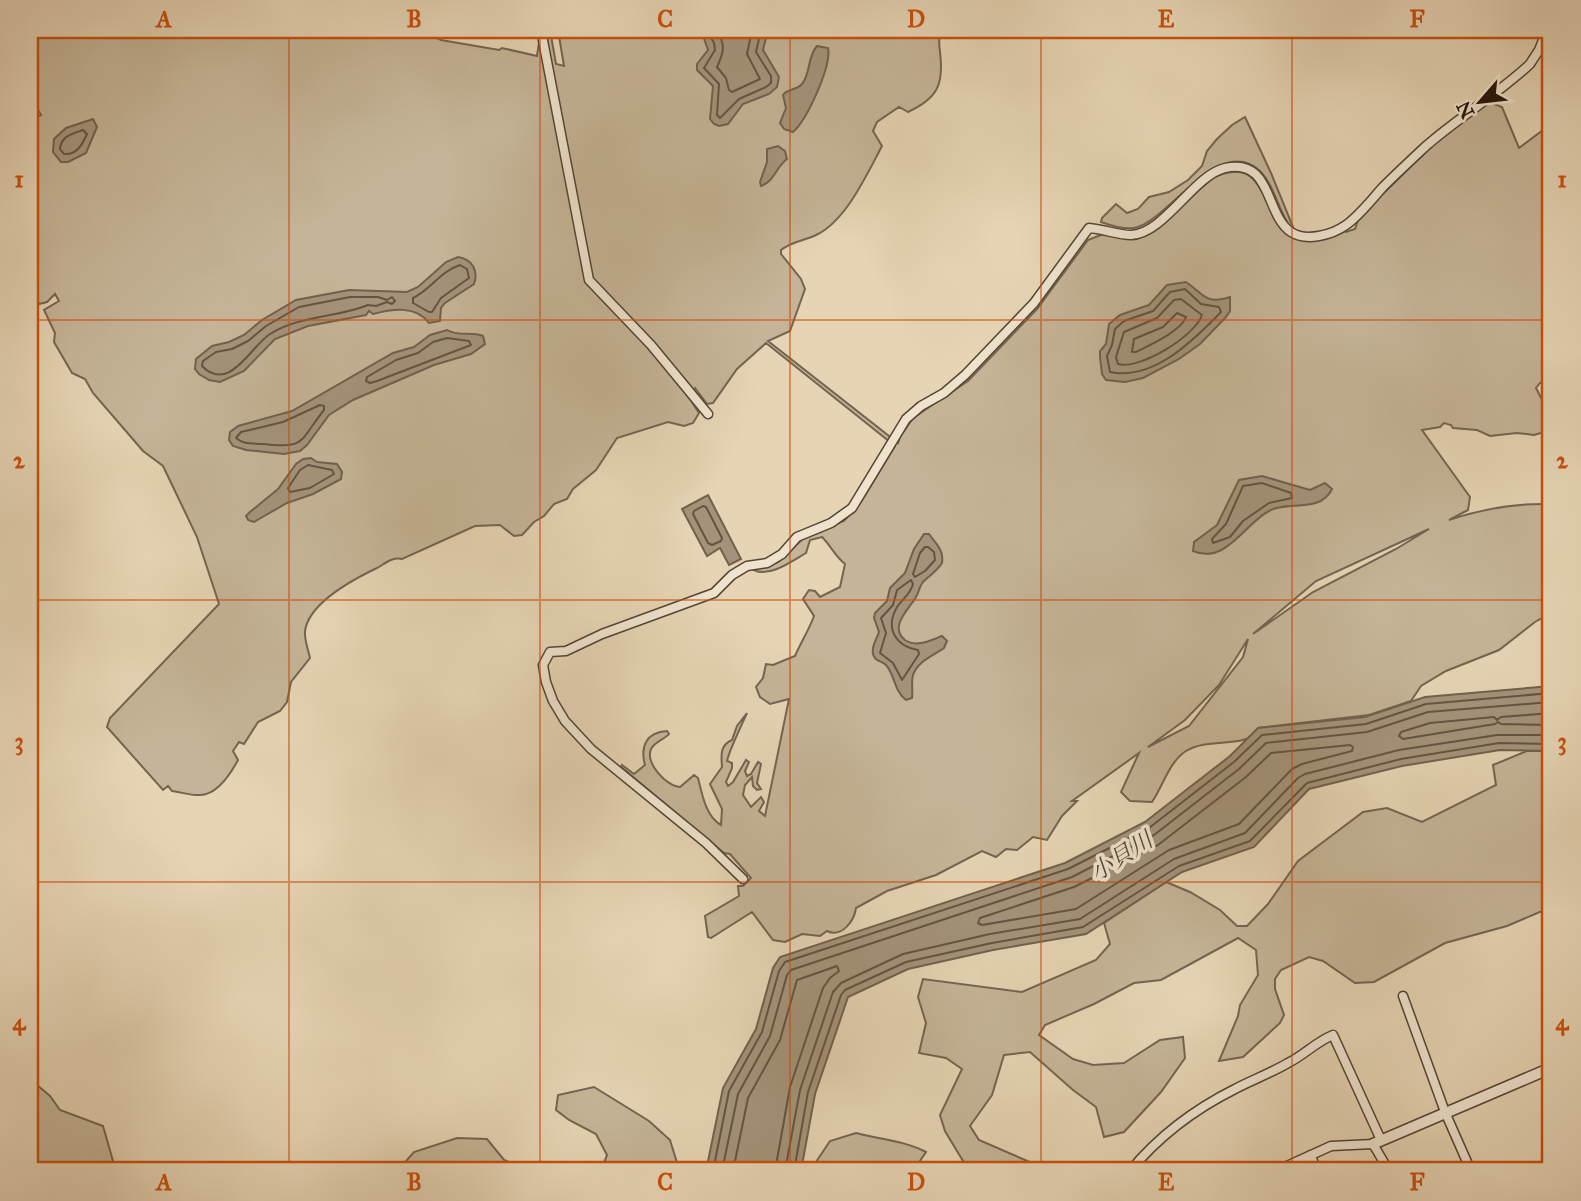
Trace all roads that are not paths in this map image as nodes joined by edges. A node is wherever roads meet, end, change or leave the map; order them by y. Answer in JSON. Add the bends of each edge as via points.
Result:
{"nodes":[{"id":1,"x":541,"y":30,"type":"edge"},
{"id":2,"x":1548,"y":30,"type":"edge"},
{"id":3,"x":30,"y":104,"type":"edge"},
{"id":4,"x":30,"y":116,"type":"edge"},
{"id":5,"x":708,"y":414,"type":"dead end"},
{"id":6,"x":743,"y":879,"type":"dead end"},
{"id":7,"x":1403,"y":996,"type":"dead end"},
{"id":8,"x":1551,"y":1068,"type":"edge"},
{"id":9,"x":1445,"y":1112,"type":"junction"},
{"id":10,"x":1377,"y":1142,"type":"junction"},
{"id":11,"x":1311,"y":1155,"type":"junction"},
{"id":12,"x":1130,"y":1171,"type":"edge"},
{"id":13,"x":1276,"y":1171,"type":"edge"},
{"id":14,"x":1316,"y":1171,"type":"edge"},
{"id":15,"x":1389,"y":1171,"type":"edge"},
{"id":16,"x":1471,"y":1171,"type":"edge"}],
"edges":[{"from":1,"to":5,"type":"street","via":[[589,280],[652,345]]},
{"from":2,"to":6,"type":"street","via":[[1521,72],[1428,145],[1334,231],[1309,237],[1293,234],[1258,176],[1234,166],[1212,174],[1141,232],[1131,235],[1089,228],[1034,303],[965,375],[906,419],[843,516],[805,532],[767,563],[747,566],[714,593],[566,651],[550,652],[543,665],[546,681],[565,721],[591,749]]},
{"from":3,"to":4,"type":"street"},
{"from":7,"to":9,"type":"street"},
{"from":8,"to":9,"type":"street"},
{"from":9,"to":10,"type":"street"},
{"from":9,"to":16,"type":"street"},
{"from":10,"to":11,"type":"street","via":[[1331,1146]]},
{"from":10,"to":12,"type":"street","via":[[1333,1035],[1204,1107],[1163,1135]]},
{"from":10,"to":15,"type":"street"},
{"from":11,"to":13,"type":"street"},
{"from":11,"to":14,"type":"street"}]}
